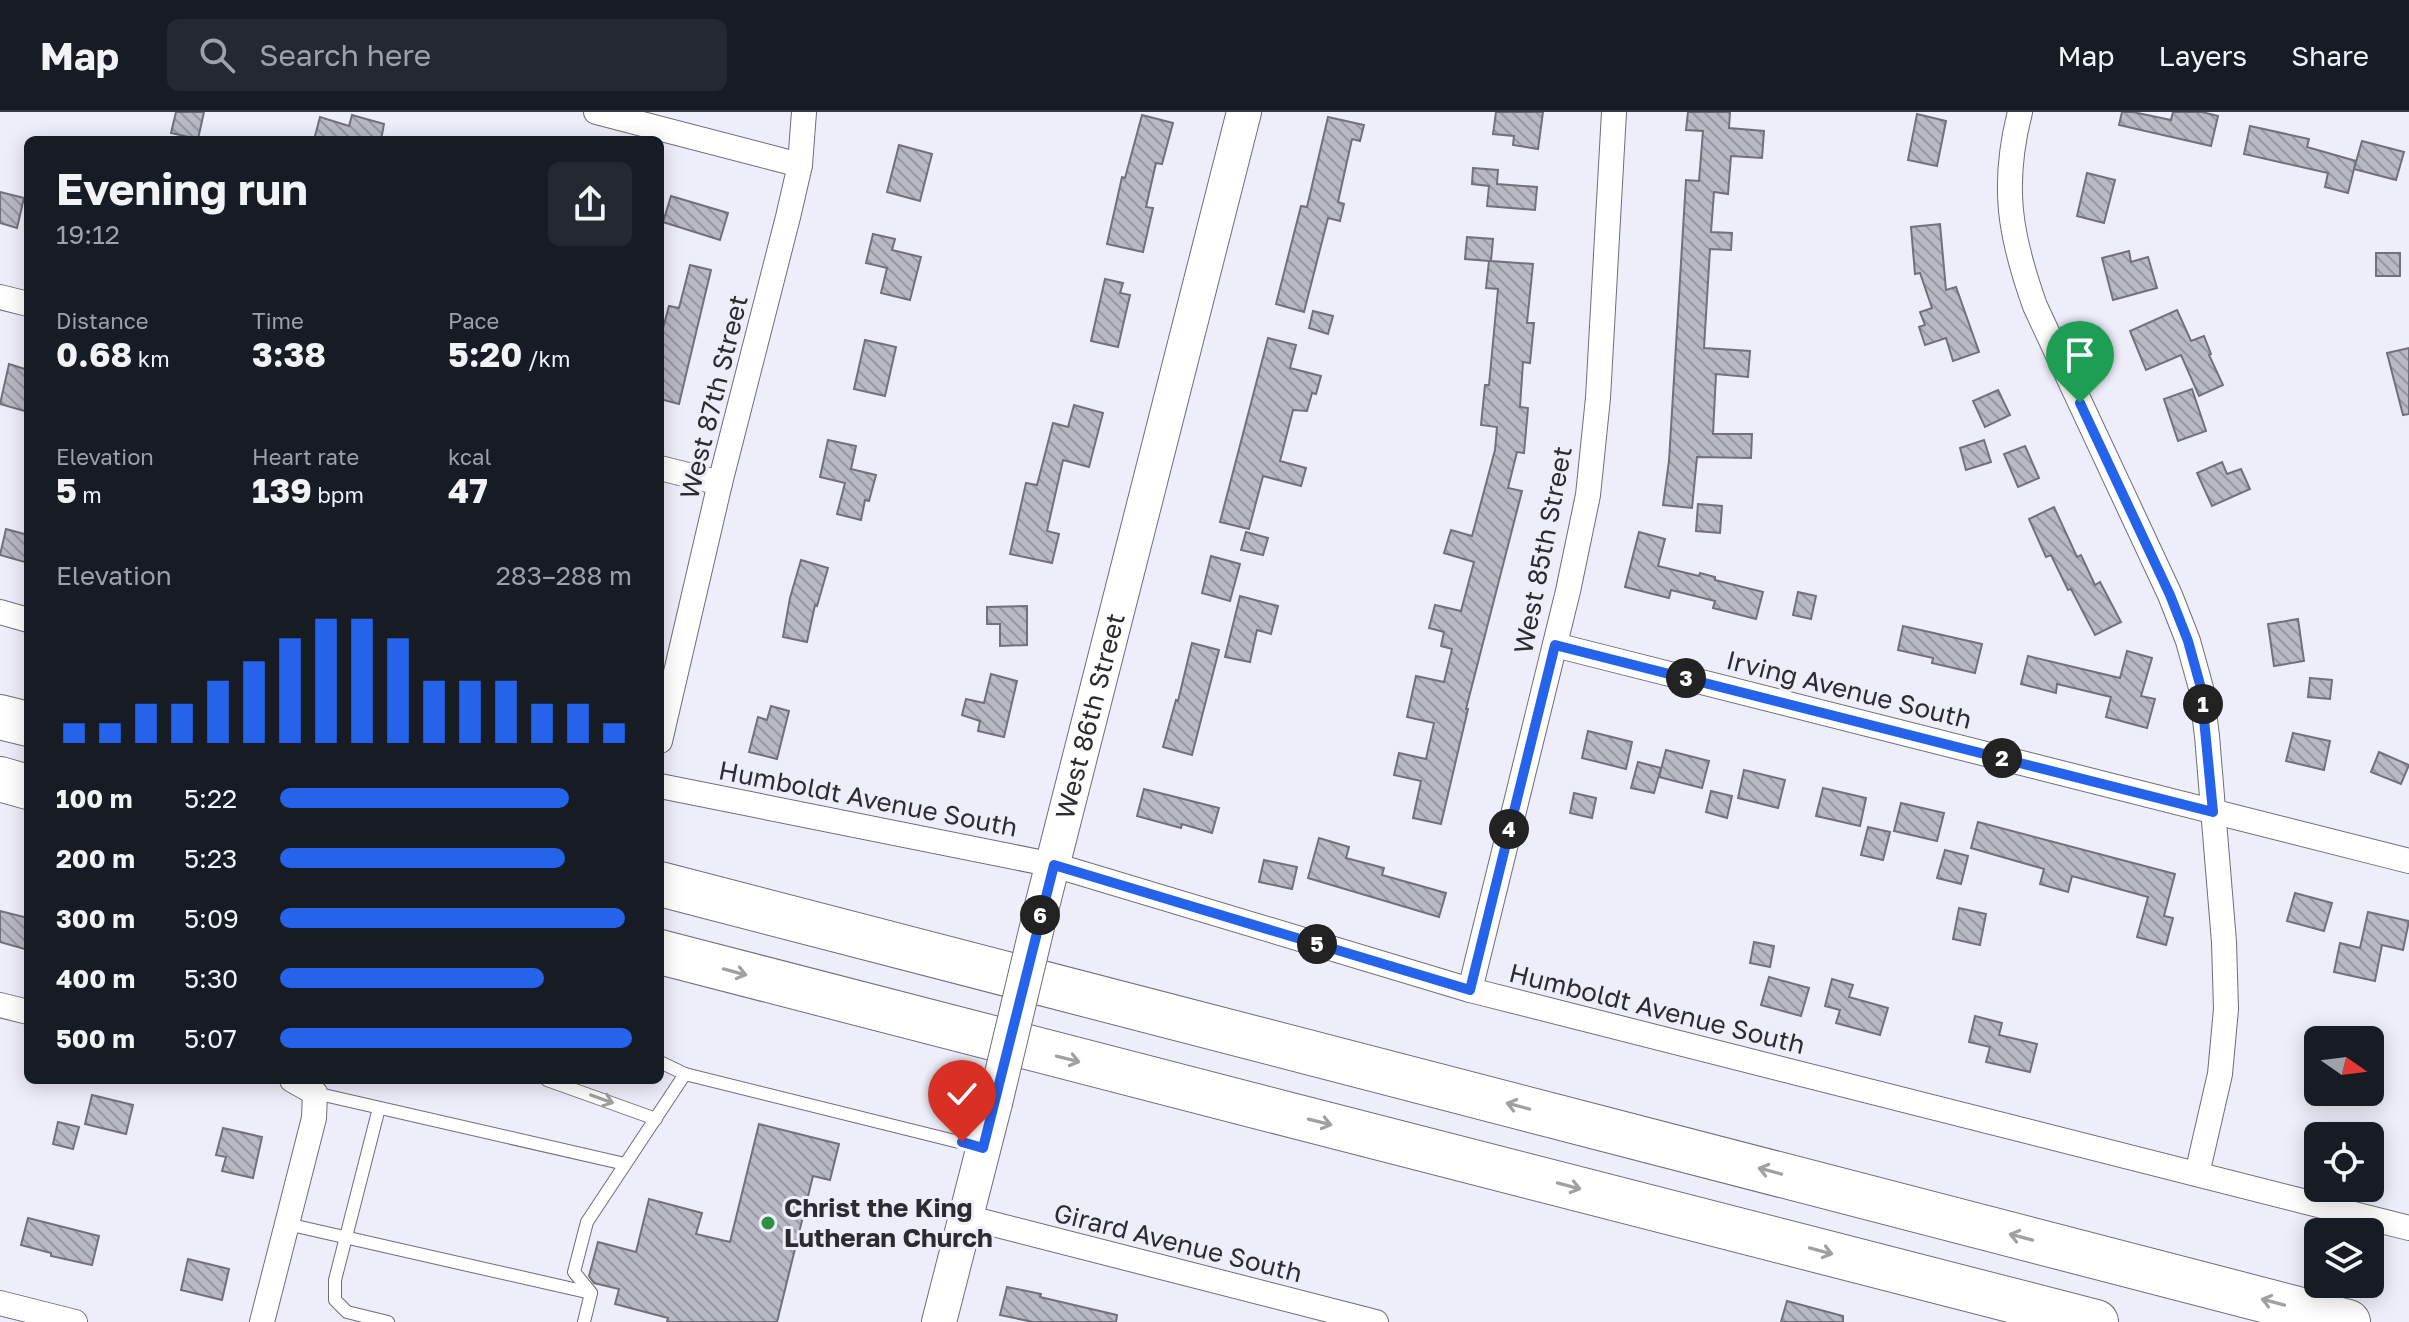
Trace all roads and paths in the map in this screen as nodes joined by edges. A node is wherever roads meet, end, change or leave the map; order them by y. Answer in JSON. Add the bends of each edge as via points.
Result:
{"nodes":[{"id":1,"x":596,"y":112,"type":"edge"},
{"id":2,"x":804,"y":112,"type":"edge"},
{"id":3,"x":1244,"y":112,"type":"edge"},
{"id":4,"x":1614,"y":112,"type":"edge"},
{"id":5,"x":2020,"y":112,"type":"edge"},
{"id":6,"x":800,"y":165,"type":"junction"},
{"id":7,"x":0,"y":297,"type":"edge"},
{"id":8,"x":24,"y":303,"type":"edge"},
{"id":9,"x":664,"y":469,"type":"edge"},
{"id":10,"x":720,"y":483,"type":"junction"},
{"id":11,"x":0,"y":612,"type":"edge"},
{"id":12,"x":24,"y":619,"type":"edge"},
{"id":13,"x":1555,"y":645,"type":"junction"},
{"id":14,"x":0,"y":717,"type":"edge"},
{"id":15,"x":24,"y":723,"type":"edge"},
{"id":16,"x":664,"y":724,"type":"edge"},
{"id":17,"x":0,"y":779,"type":"edge"},
{"id":18,"x":24,"y":786,"type":"edge"},
{"id":19,"x":664,"y":787,"type":"edge"},
{"id":20,"x":2213,"y":812,"type":"junction"},
{"id":21,"x":2409,"y":861,"type":"edge"},
{"id":22,"x":1054,"y":865,"type":"junction"},
{"id":23,"x":664,"y":885,"type":"edge"},
{"id":24,"x":664,"y":953,"type":"edge"},
{"id":25,"x":1470,"y":990,"type":"junction"},
{"id":26,"x":0,"y":1005,"type":"edge"},
{"id":27,"x":24,"y":1011,"type":"edge"},
{"id":28,"x":664,"y":1064,"type":"edge"},
{"id":29,"x":685,"y":1074,"type":"junction"},
{"id":30,"x":299,"y":1084,"type":"edge"},
{"id":31,"x":558,"y":1084,"type":"edge"},
{"id":32,"x":315,"y":1093,"type":"junction"},
{"id":33,"x":379,"y":1108,"type":"junction"},
{"id":34,"x":656,"y":1119,"type":"junction"},
{"id":35,"x":983,"y":1148,"type":"junction"},
{"id":36,"x":625,"y":1164,"type":"junction"},
{"id":37,"x":2197,"y":1174,"type":"junction"},
{"id":38,"x":966,"y":1217,"type":"junction"},
{"id":39,"x":287,"y":1224,"type":"junction"},
{"id":40,"x":2409,"y":1228,"type":"edge"},
{"id":41,"x":347,"y":1239,"type":"junction"},
{"id":42,"x":591,"y":1293,"type":"junction"},
{"id":43,"x":0,"y":1303,"type":"edge"},
{"id":44,"x":75,"y":1322,"type":"edge"},
{"id":45,"x":262,"y":1322,"type":"edge"},
{"id":46,"x":388,"y":1322,"type":"edge"},
{"id":47,"x":584,"y":1322,"type":"edge"},
{"id":48,"x":939,"y":1322,"type":"edge"},
{"id":49,"x":1376,"y":1322,"type":"edge"},
{"id":50,"x":2096,"y":1322,"type":"edge"},
{"id":51,"x":2348,"y":1322,"type":"edge"}],
"edges":[{"from":1,"to":6,"type":"street"},
{"from":2,"to":6,"type":"street","name":"West 87th Street"},
{"from":3,"to":22,"type":"street","name":"West 86th Street"},
{"from":4,"to":13,"type":"street","name":"West 85th Street","via":[[1588,495]]},
{"from":5,"to":20,"type":"street","via":[[2010,167],[2009,215],[2019,262],[2188,641],[2201,688]]},
{"from":6,"to":10,"type":"street","name":"West 87th Street"},
{"from":7,"to":8,"type":"street"},
{"from":9,"to":10,"type":"street"},
{"from":10,"to":16,"type":"street","name":"West 87th Street"},
{"from":11,"to":12,"type":"street"},
{"from":13,"to":20,"type":"street","name":"Irving Avenue South"},
{"from":13,"to":25,"type":"street","name":"West 85th Street"},
{"from":14,"to":15,"type":"highway"},
{"from":17,"to":18,"type":"highway"},
{"from":19,"to":22,"type":"street","name":"Humboldt Avenue South"},
{"from":20,"to":21,"type":"street","name":"Irving Avenue South"},
{"from":20,"to":37,"type":"street","via":[[2226,1009],[2220,1074]]},
{"from":22,"to":25,"type":"street","name":"Humboldt Avenue South"},
{"from":22,"to":35,"type":"street","name":"West 86th Street","bridge":true},
{"from":51,"to":23,"type":"highway","one_way":true},
{"from":24,"to":50,"type":"highway","one_way":true},
{"from":25,"to":37,"type":"street","name":"Humboldt Avenue South"},
{"from":26,"to":27,"type":"street"},
{"from":28,"to":29,"type":"lane"},
{"from":29,"to":34,"type":"lane"},
{"from":29,"to":35,"type":"lane"},
{"from":30,"to":32,"type":"street"},
{"from":31,"to":34,"type":"lane","one_way":true},
{"from":32,"to":33,"type":"lane"},
{"from":32,"to":39,"type":"street","via":[[314,1118]]},
{"from":33,"to":36,"type":"lane"},
{"from":33,"to":41,"type":"lane"},
{"from":34,"to":36,"type":"lane"},
{"from":35,"to":38,"type":"street","name":"West 86th Street"},
{"from":36,"to":42,"type":"lane","via":[[587,1222],[574,1272]]},
{"from":37,"to":40,"type":"street","name":"Humboldt Avenue South"},
{"from":38,"to":48,"type":"street","name":"West 86th Street"},
{"from":38,"to":49,"type":"street","name":"Girard Avenue South"},
{"from":39,"to":41,"type":"lane"},
{"from":39,"to":45,"type":"street"},
{"from":41,"to":42,"type":"lane"},
{"from":41,"to":46,"type":"lane","via":[[335,1300],[347,1312]]},
{"from":42,"to":47,"type":"lane"},
{"from":43,"to":44,"type":"street"}]}
